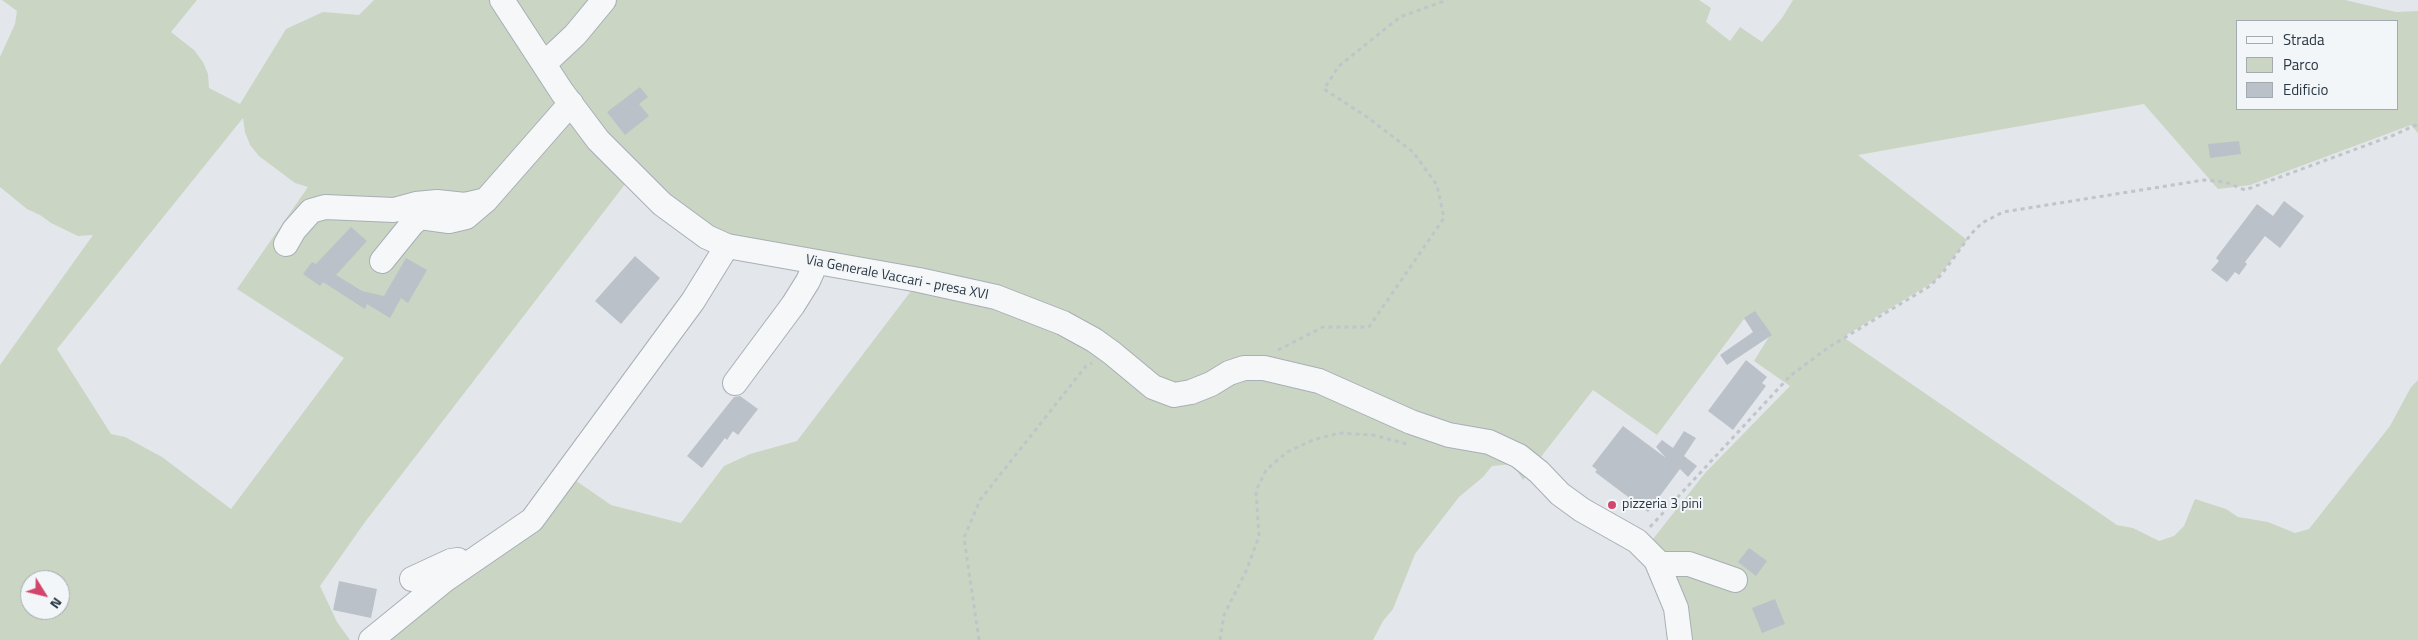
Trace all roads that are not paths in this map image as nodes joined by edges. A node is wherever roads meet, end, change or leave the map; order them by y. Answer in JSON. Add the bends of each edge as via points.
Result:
{"nodes":[{"id":1,"x":502,"y":0,"type":"edge"},
{"id":2,"x":604,"y":0,"type":"edge"},
{"id":3,"x":544,"y":64,"type":"junction"},
{"id":4,"x":571,"y":103,"type":"junction"},
{"id":5,"x":486,"y":200,"type":"junction"},
{"id":6,"x":286,"y":244,"type":"dead end"},
{"id":7,"x":727,"y":246,"type":"junction"},
{"id":8,"x":382,"y":261,"type":"dead end"},
{"id":9,"x":816,"y":263,"type":"junction"},
{"id":10,"x":735,"y":383,"type":"dead end"},
{"id":11,"x":472,"y":559,"type":"junction"},
{"id":12,"x":1658,"y":564,"type":"junction"},
{"id":13,"x":412,"y":579,"type":"dead end"},
{"id":14,"x":1735,"y":580,"type":"dead end"},
{"id":15,"x":371,"y":640,"type":"edge"},
{"id":16,"x":1680,"y":640,"type":"edge"}],
"edges":[{"from":1,"to":3,"type":"street","name":"Via Generale Vaccari - presa XVI"},
{"from":2,"to":3,"type":"street"},
{"from":3,"to":4,"type":"street","name":"Via Generale Vaccari - presa XVI"},
{"from":4,"to":5,"type":"street"},
{"from":4,"to":7,"type":"street","name":"Via Generale Vaccari - presa XVI","via":[[598,140],[662,204],[707,237]]},
{"from":5,"to":6,"type":"street","via":[[465,205],[416,204],[394,210],[325,207],[311,211]]},
{"from":5,"to":8,"type":"street","via":[[466,217],[449,221],[420,218]]},
{"from":7,"to":9,"type":"street","name":"Via Generale Vaccari - presa XVI"},
{"from":7,"to":11,"type":"street","via":[[693,301],[532,520]]},
{"from":9,"to":10,"type":"street","via":[[793,305]]},
{"from":9,"to":12,"type":"street","name":"Via Generale Vaccari - presa XVI","via":[[996,297],[1063,323],[1112,352],[1153,387],[1174,395],[1191,392],[1244,368],[1264,368],[1319,381],[1435,430],[1489,442],[1519,456],[1582,510],[1637,541]]},
{"from":11,"to":13,"type":"street","via":[[451,561]]},
{"from":11,"to":15,"type":"street"},
{"from":12,"to":14,"type":"street","via":[[1689,564]]},
{"from":12,"to":16,"type":"street","name":"Via Generale Vaccari - presa XVI","via":[[1676,608]]}]}
